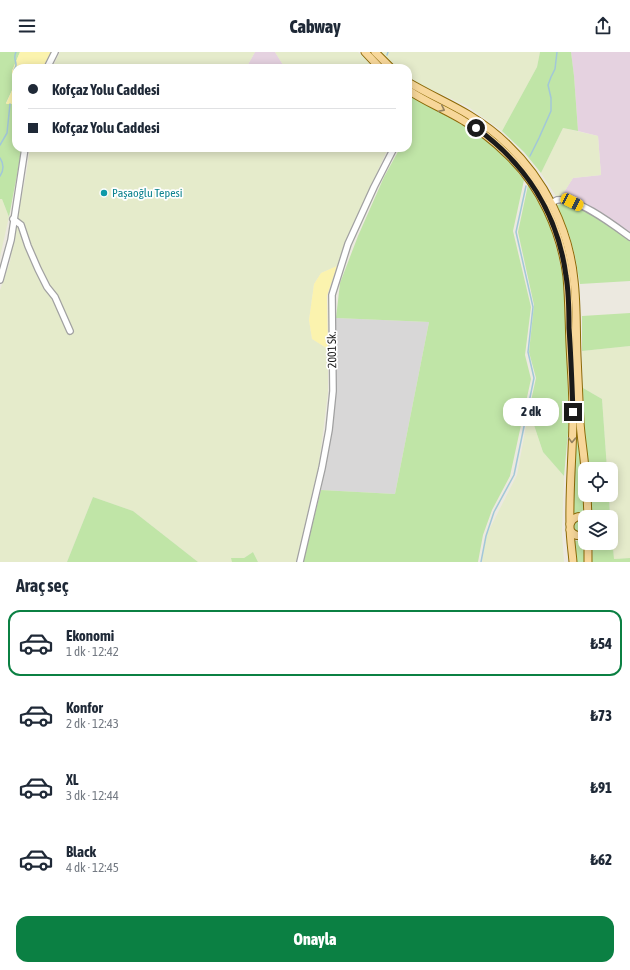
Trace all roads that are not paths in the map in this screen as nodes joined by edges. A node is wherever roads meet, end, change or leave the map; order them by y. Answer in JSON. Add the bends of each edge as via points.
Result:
{"nodes":[{"id":1,"x":55,"y":52,"type":"edge"},
{"id":2,"x":365,"y":52,"type":"edge"},
{"id":3,"x":375,"y":52,"type":"edge"},
{"id":4,"x":49,"y":64,"type":"edge"},
{"id":5,"x":376,"y":64,"type":"edge"},
{"id":6,"x":387,"y":64,"type":"edge"},
{"id":7,"x":412,"y":84,"type":"edge"},
{"id":8,"x":412,"y":93,"type":"edge"},
{"id":9,"x":24,"y":152,"type":"edge"},
{"id":10,"x":392,"y":152,"type":"edge"},
{"id":11,"x":548,"y":205,"type":"junction"},
{"id":12,"x":13,"y":219,"type":"junction"},
{"id":13,"x":630,"y":236,"type":"edge"},
{"id":14,"x":0,"y":280,"type":"edge"},
{"id":15,"x":70,"y":331,"type":"dead end"},
{"id":16,"x":584,"y":462,"type":"edge"},
{"id":17,"x":578,"y":517,"type":"edge"},
{"id":18,"x":570,"y":527,"type":"junction"},
{"id":19,"x":578,"y":536,"type":"edge"},
{"id":20,"x":588,"y":550,"type":"edge"},
{"id":21,"x":300,"y":562,"type":"edge"},
{"id":22,"x":573,"y":562,"type":"edge"},
{"id":23,"x":588,"y":562,"type":"edge"}],
"edges":[{"from":1,"to":4,"type":"street"},
{"from":2,"to":5,"type":"main road"},
{"from":3,"to":6,"type":"main road"},
{"from":7,"to":11,"type":"main road","via":[[469,116],[502,139],[532,172],[546,192]]},
{"from":8,"to":11,"type":"main road","one_way":true,"via":[[486,135],[516,164]]},
{"from":9,"to":12,"type":"street"},
{"from":10,"to":21,"type":"street","name":"2001 Sk.","via":[[348,244],[332,295],[333,391],[329,430]]},
{"from":11,"to":13,"type":"street","via":[[558,200],[572,202],[595,213]]},
{"from":11,"to":16,"type":"main road","via":[[565,236],[574,278]]},
{"from":11,"to":18,"type":"main road","one_way":true,"via":[[559,241],[568,292],[573,412]]},
{"from":12,"to":14,"type":"street","via":[[11,240]]},
{"from":12,"to":15,"type":"street","via":[[21,225],[38,269],[55,297]]},
{"from":17,"to":18,"type":"main road","via":[[571,521]]},
{"from":18,"to":19,"type":"main road"},
{"from":18,"to":22,"type":"main road"},
{"from":20,"to":23,"type":"main road"}]}
